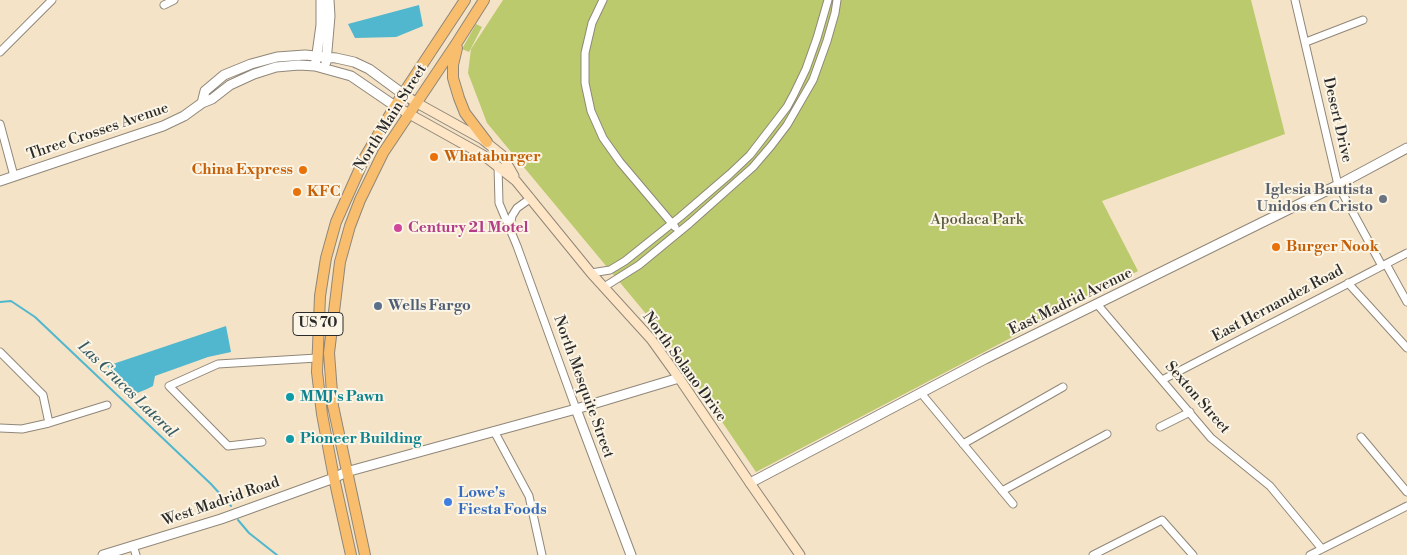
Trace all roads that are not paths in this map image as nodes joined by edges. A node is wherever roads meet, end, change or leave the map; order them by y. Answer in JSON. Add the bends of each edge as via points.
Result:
{"nodes":[{"id":1,"x":52,"y":0,"type":"edge"},
{"id":2,"x":174,"y":0,"type":"edge"},
{"id":3,"x":321,"y":0,"type":"edge"},
{"id":4,"x":329,"y":0,"type":"edge"},
{"id":5,"x":465,"y":0,"type":"edge"},
{"id":6,"x":484,"y":0,"type":"edge"},
{"id":7,"x":603,"y":0,"type":"edge"},
{"id":8,"x":828,"y":0,"type":"edge"},
{"id":9,"x":837,"y":0,"type":"edge"},
{"id":10,"x":1295,"y":0,"type":"edge"},
{"id":11,"x":164,"y":5,"type":"dead end"},
{"id":12,"x":1363,"y":20,"type":"dead end"},
{"id":13,"x":821,"y":26,"type":"junction"},
{"id":14,"x":830,"y":29,"type":"junction"},
{"id":15,"x":458,"y":42,"type":"junction"},
{"id":16,"x":1306,"y":42,"type":"junction"},
{"id":17,"x":0,"y":52,"type":"edge"},
{"id":18,"x":321,"y":56,"type":"junction"},
{"id":19,"x":315,"y":66,"type":"junction"},
{"id":20,"x":325,"y":68,"type":"junction"},
{"id":21,"x":404,"y":94,"type":"junction"},
{"id":22,"x":202,"y":103,"type":"junction"},
{"id":23,"x":417,"y":103,"type":"junction"},
{"id":24,"x":395,"y":106,"type":"junction"},
{"id":25,"x":410,"y":114,"type":"junction"},
{"id":26,"x":778,"y":118,"type":"junction"},
{"id":27,"x":0,"y":124,"type":"edge"},
{"id":28,"x":787,"y":124,"type":"junction"},
{"id":29,"x":487,"y":142,"type":"junction"},
{"id":30,"x":1407,"y":148,"type":"edge"},
{"id":31,"x":498,"y":166,"type":"junction"},
{"id":32,"x":14,"y":176,"type":"junction"},
{"id":33,"x":0,"y":181,"type":"edge"},
{"id":34,"x":516,"y":181,"type":"junction"},
{"id":35,"x":1338,"y":185,"type":"junction"},
{"id":36,"x":531,"y":198,"type":"junction"},
{"id":37,"x":672,"y":224,"type":"junction"},
{"id":38,"x":510,"y":227,"type":"junction"},
{"id":39,"x":680,"y":231,"type":"junction"},
{"id":40,"x":1407,"y":253,"type":"edge"},
{"id":41,"x":1384,"y":265,"type":"junction"},
{"id":42,"x":591,"y":273,"type":"junction"},
{"id":43,"x":1348,"y":283,"type":"junction"},
{"id":44,"x":604,"y":287,"type":"junction"},
{"id":45,"x":1407,"y":302,"type":"edge"},
{"id":46,"x":1097,"y":304,"type":"junction"},
{"id":47,"x":1407,"y":348,"type":"edge"},
{"id":48,"x":0,"y":352,"type":"edge"},
{"id":49,"x":329,"y":353,"type":"junction"},
{"id":50,"x":317,"y":358,"type":"junction"},
{"id":51,"x":679,"y":378,"type":"junction"},
{"id":52,"x":1162,"y":380,"type":"junction"},
{"id":53,"x":1063,"y":387,"type":"dead end"},
{"id":54,"x":921,"y":393,"type":"junction"},
{"id":55,"x":107,"y":405,"type":"dead end"},
{"id":56,"x":576,"y":409,"type":"junction"},
{"id":57,"x":1190,"y":412,"type":"junction"},
{"id":58,"x":49,"y":423,"type":"junction"},
{"id":59,"x":1160,"y":427,"type":"dead end"},
{"id":60,"x":0,"y":428,"type":"edge"},
{"id":61,"x":494,"y":431,"type":"junction"},
{"id":62,"x":1107,"y":434,"type":"dead end"},
{"id":63,"x":1361,"y":437,"type":"dead end"},
{"id":64,"x":262,"y":442,"type":"dead end"},
{"id":65,"x":963,"y":444,"type":"junction"},
{"id":66,"x":346,"y":472,"type":"junction"},
{"id":67,"x":334,"y":478,"type":"junction"},
{"id":68,"x":750,"y":483,"type":"junction"},
{"id":69,"x":1002,"y":491,"type":"junction"},
{"id":70,"x":1407,"y":492,"type":"edge"},
{"id":71,"x":1013,"y":504,"type":"dead end"},
{"id":72,"x":1407,"y":506,"type":"edge"},
{"id":73,"x":133,"y":545,"type":"junction"},
{"id":74,"x":1322,"y":549,"type":"junction"},
{"id":75,"x":102,"y":555,"type":"edge"},
{"id":76,"x":136,"y":555,"type":"edge"},
{"id":77,"x":352,"y":555,"type":"edge"},
{"id":78,"x":365,"y":555,"type":"edge"},
{"id":79,"x":542,"y":555,"type":"edge"},
{"id":80,"x":631,"y":555,"type":"edge"},
{"id":81,"x":800,"y":555,"type":"edge"},
{"id":82,"x":1093,"y":555,"type":"edge"},
{"id":83,"x":1193,"y":555,"type":"edge"},
{"id":84,"x":1310,"y":555,"type":"edge"}],
"edges":[{"from":1,"to":17,"type":"street"},
{"from":2,"to":11,"type":"street"},
{"from":3,"to":18,"type":"street"},
{"from":4,"to":18,"type":"street","via":[[330,16]]},
{"from":5,"to":21,"type":"main road","name":"North Main Street","number":"US 70"},
{"from":6,"to":15,"type":"main road","name":"North Main Street","number":"US 70"},
{"from":7,"to":37,"type":"street","via":[[592,23],[585,52],[585,83],[591,111],[603,138],[620,162]]},
{"from":8,"to":13,"type":"street"},
{"from":9,"to":14,"type":"street"},
{"from":10,"to":16,"type":"street","name":"Desert Drive"},
{"from":12,"to":16,"type":"street"},
{"from":13,"to":14,"type":"street"},
{"from":13,"to":26,"type":"street","via":[[806,69]]},
{"from":14,"to":28,"type":"street","via":[[813,80]]},
{"from":15,"to":23,"type":"main road","name":"North Main Street","number":"US 70"},
{"from":15,"to":29,"type":"main road","via":[[453,65],[459,98],[465,113]]},
{"from":16,"to":35,"type":"street","name":"Desert Drive"},
{"from":18,"to":19,"type":"street"},
{"from":18,"to":20,"type":"street"},
{"from":18,"to":21,"type":"street","name":"Three Crosses Avenue","via":[[354,62]]},
{"from":18,"to":22,"type":"street","name":"Three Crosses Avenue","via":[[277,57],[251,64],[224,75],[205,91]]},
{"from":19,"to":20,"type":"street","name":"Three Crosses Avenue"},
{"from":19,"to":22,"type":"street","name":"Three Crosses Avenue","via":[[276,68],[254,74]]},
{"from":20,"to":24,"type":"street","name":"Three Crosses Avenue","via":[[351,76]]},
{"from":21,"to":23,"type":"main road","name":"North Solano Drive"},
{"from":21,"to":24,"type":"main road","name":"North Main Street","number":"US 70"},
{"from":22,"to":32,"type":"street","name":"Three Crosses Avenue","via":[[163,126]]},
{"from":23,"to":25,"type":"main road","name":"North Main Street","number":"US 70"},
{"from":23,"to":29,"type":"main road","name":"North Solano Drive"},
{"from":24,"to":25,"type":"main road","name":"North Solano Drive"},
{"from":24,"to":50,"type":"main road","name":"North Main Street","number":"US 70","via":[[365,157],[336,222],[320,296]]},
{"from":25,"to":31,"type":"main road","name":"North Solano Drive"},
{"from":25,"to":49,"type":"main road","name":"North Main Street","number":"US 70","via":[[383,153],[350,226],[340,262]]},
{"from":26,"to":28,"type":"street"},
{"from":26,"to":37,"type":"street","via":[[750,154]]},
{"from":27,"to":32,"type":"street"},
{"from":28,"to":39,"type":"street","via":[[753,168]]},
{"from":29,"to":34,"type":"main road","name":"North Solano Drive","via":[[502,155]]},
{"from":30,"to":35,"type":"street","name":"East Madrid Avenue"},
{"from":31,"to":34,"type":"main road","name":"North Solano Drive"},
{"from":31,"to":38,"type":"street","name":"North Mesquite Street","via":[[499,202]]},
{"from":32,"to":33,"type":"street","name":"Three Crosses Avenue"},
{"from":34,"to":36,"type":"main road","name":"North Solano Drive"},
{"from":35,"to":41,"type":"street","name":"Desert Drive"},
{"from":35,"to":46,"type":"street","name":"East Madrid Avenue"},
{"from":36,"to":38,"type":"street","via":[[517,208]]},
{"from":36,"to":42,"type":"main road","name":"North Solano Drive"},
{"from":37,"to":39,"type":"street"},
{"from":37,"to":42,"type":"street","via":[[625,261],[610,270]]},
{"from":38,"to":56,"type":"street","name":"North Mesquite Street"},
{"from":39,"to":44,"type":"street","via":[[640,265]]},
{"from":40,"to":41,"type":"street","name":"East Hernandez Road"},
{"from":41,"to":43,"type":"street","name":"East Hernandez Road"},
{"from":41,"to":45,"type":"street","name":"Desert Drive"},
{"from":42,"to":44,"type":"main road","name":"North Solano Drive"},
{"from":43,"to":47,"type":"street"},
{"from":43,"to":52,"type":"street","name":"East Hernandez Road"},
{"from":44,"to":51,"type":"main road","name":"North Solano Drive","via":[[651,339]]},
{"from":46,"to":52,"type":"street","name":"Sexton Street"},
{"from":46,"to":54,"type":"street","name":"East Madrid Avenue"},
{"from":48,"to":58,"type":"street","via":[[43,395]]},
{"from":49,"to":50,"type":"main road"},
{"from":49,"to":66,"type":"main road","name":"North Main Street","number":"US 70","via":[[333,406]]},
{"from":50,"to":64,"type":"street","via":[[218,364],[169,386],[228,446]]},
{"from":50,"to":67,"type":"main road","name":"North Main Street","number":"US 70","via":[[321,409]]},
{"from":51,"to":56,"type":"street"},
{"from":51,"to":68,"type":"main road","name":"North Solano Drive"},
{"from":52,"to":57,"type":"street","name":"Sexton Street"},
{"from":53,"to":65,"type":"street"},
{"from":54,"to":65,"type":"street"},
{"from":54,"to":68,"type":"street","name":"East Madrid Avenue"},
{"from":55,"to":58,"type":"street"},
{"from":56,"to":61,"type":"street"},
{"from":56,"to":80,"type":"street","name":"North Mesquite Street"},
{"from":57,"to":59,"type":"street"},
{"from":57,"to":74,"type":"street","name":"Sexton Street","via":[[1210,438],[1270,486]]},
{"from":58,"to":60,"type":"street","via":[[22,429]]},
{"from":61,"to":66,"type":"street"},
{"from":61,"to":79,"type":"street","via":[[529,496]]},
{"from":62,"to":69,"type":"street"},
{"from":63,"to":70,"type":"street"},
{"from":65,"to":69,"type":"street"},
{"from":66,"to":67,"type":"street","name":"West Madrid Road"},
{"from":66,"to":78,"type":"main road","name":"North Main Street","number":"US 70"},
{"from":67,"to":73,"type":"street","name":"West Madrid Road","via":[[221,519]]},
{"from":67,"to":77,"type":"main road","name":"North Main Street","number":"US 70"},
{"from":68,"to":81,"type":"main road","name":"North Solano Drive"},
{"from":69,"to":71,"type":"street"},
{"from":72,"to":74,"type":"street"},
{"from":73,"to":75,"type":"street","name":"West Madrid Road"},
{"from":73,"to":76,"type":"street"},
{"from":74,"to":84,"type":"street"},
{"from":82,"to":83,"type":"street","via":[[1162,520]]}]}
